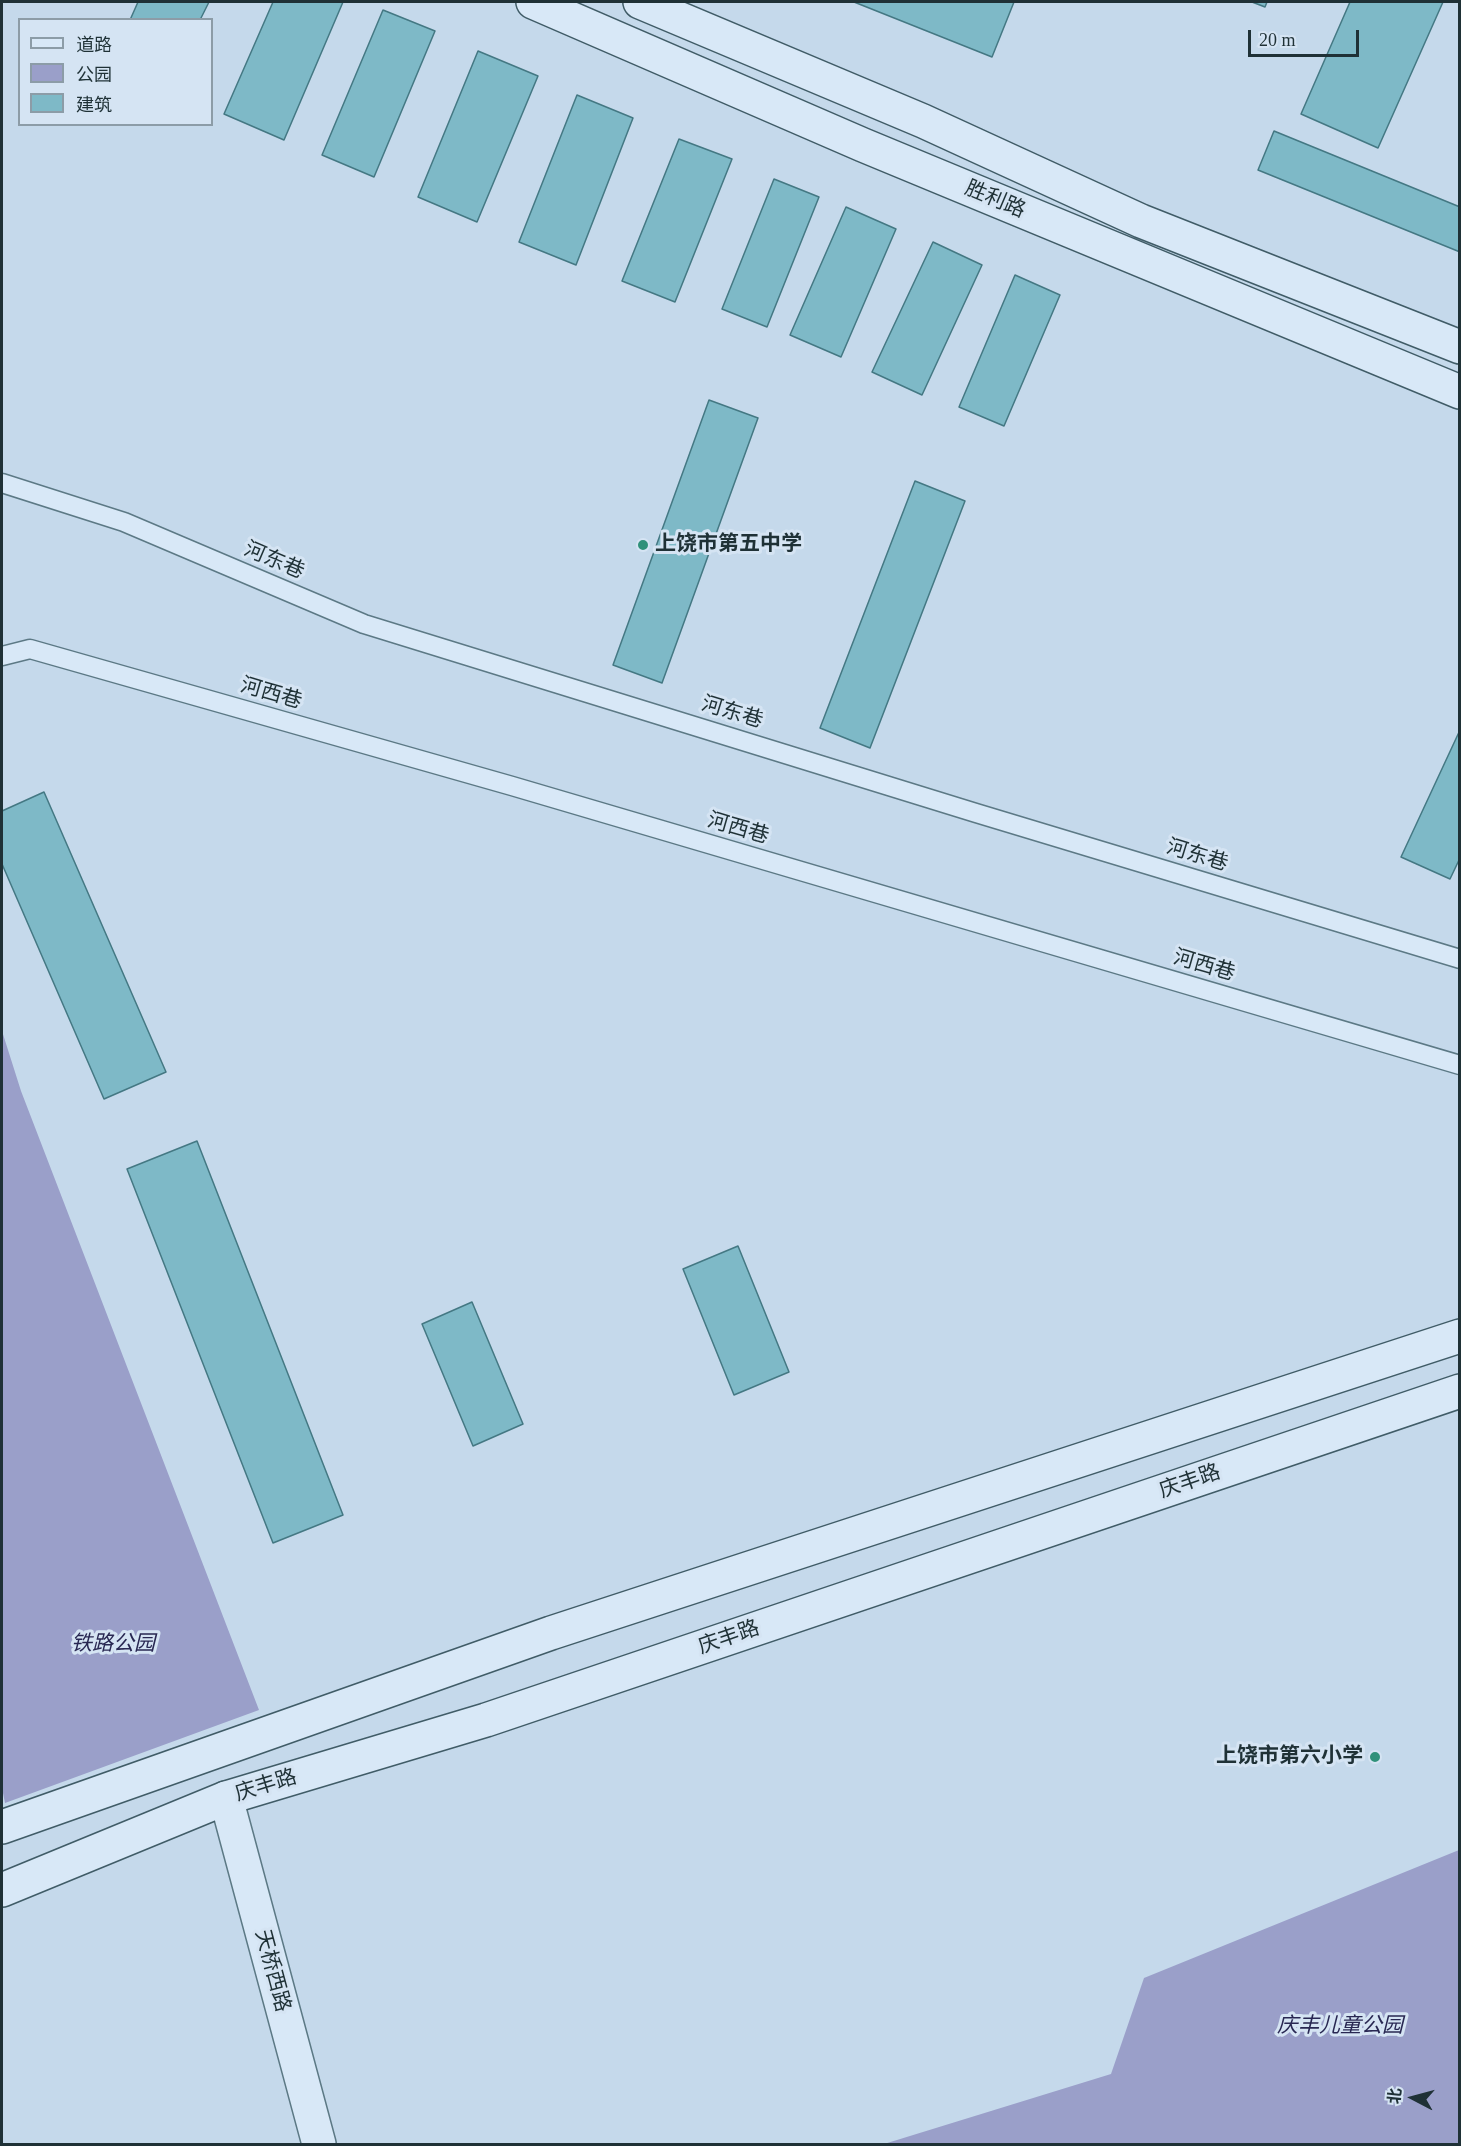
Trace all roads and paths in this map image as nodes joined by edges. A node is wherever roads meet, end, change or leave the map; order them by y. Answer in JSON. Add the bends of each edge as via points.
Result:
{"nodes":[{"id":1,"x":533,"y":2,"type":"edge"},
{"id":2,"x":640,"y":2,"type":"edge"},
{"id":3,"x":1460,"y":346,"type":"edge"},
{"id":4,"x":1460,"y":392,"type":"edge"},
{"id":5,"x":2,"y":483,"type":"edge"},
{"id":6,"x":2,"y":656,"type":"edge"},
{"id":7,"x":1460,"y":959,"type":"edge"},
{"id":8,"x":1460,"y":1065,"type":"edge"},
{"id":9,"x":1460,"y":1335,"type":"edge"},
{"id":10,"x":1460,"y":1391,"type":"edge"},
{"id":11,"x":226,"y":1798,"type":"junction"},
{"id":12,"x":2,"y":1827,"type":"edge"},
{"id":13,"x":2,"y":1890,"type":"edge"},
{"id":14,"x":319,"y":2145,"type":"edge"}],
"edges":[{"from":1,"to":4,"type":"main road","name":"胜利路","via":[[863,145]]},
{"from":2,"to":3,"type":"main road","name":"胜利路","via":[[923,121],[1141,221]]},
{"from":5,"to":7,"type":"lane","name":"河东巷","via":[[124,522],[364,624]]},
{"from":6,"to":8,"type":"lane","name":"河西巷","via":[[30,649],[523,789]]},
{"from":9,"to":12,"type":"main road","via":[[551,1633]]},
{"from":10,"to":11,"type":"main road","name":"庆丰路","via":[[486,1720]]},
{"from":11,"to":13,"type":"main road","name":"庆丰路"},
{"from":11,"to":14,"type":"main road","name":"天桥西路"}]}
